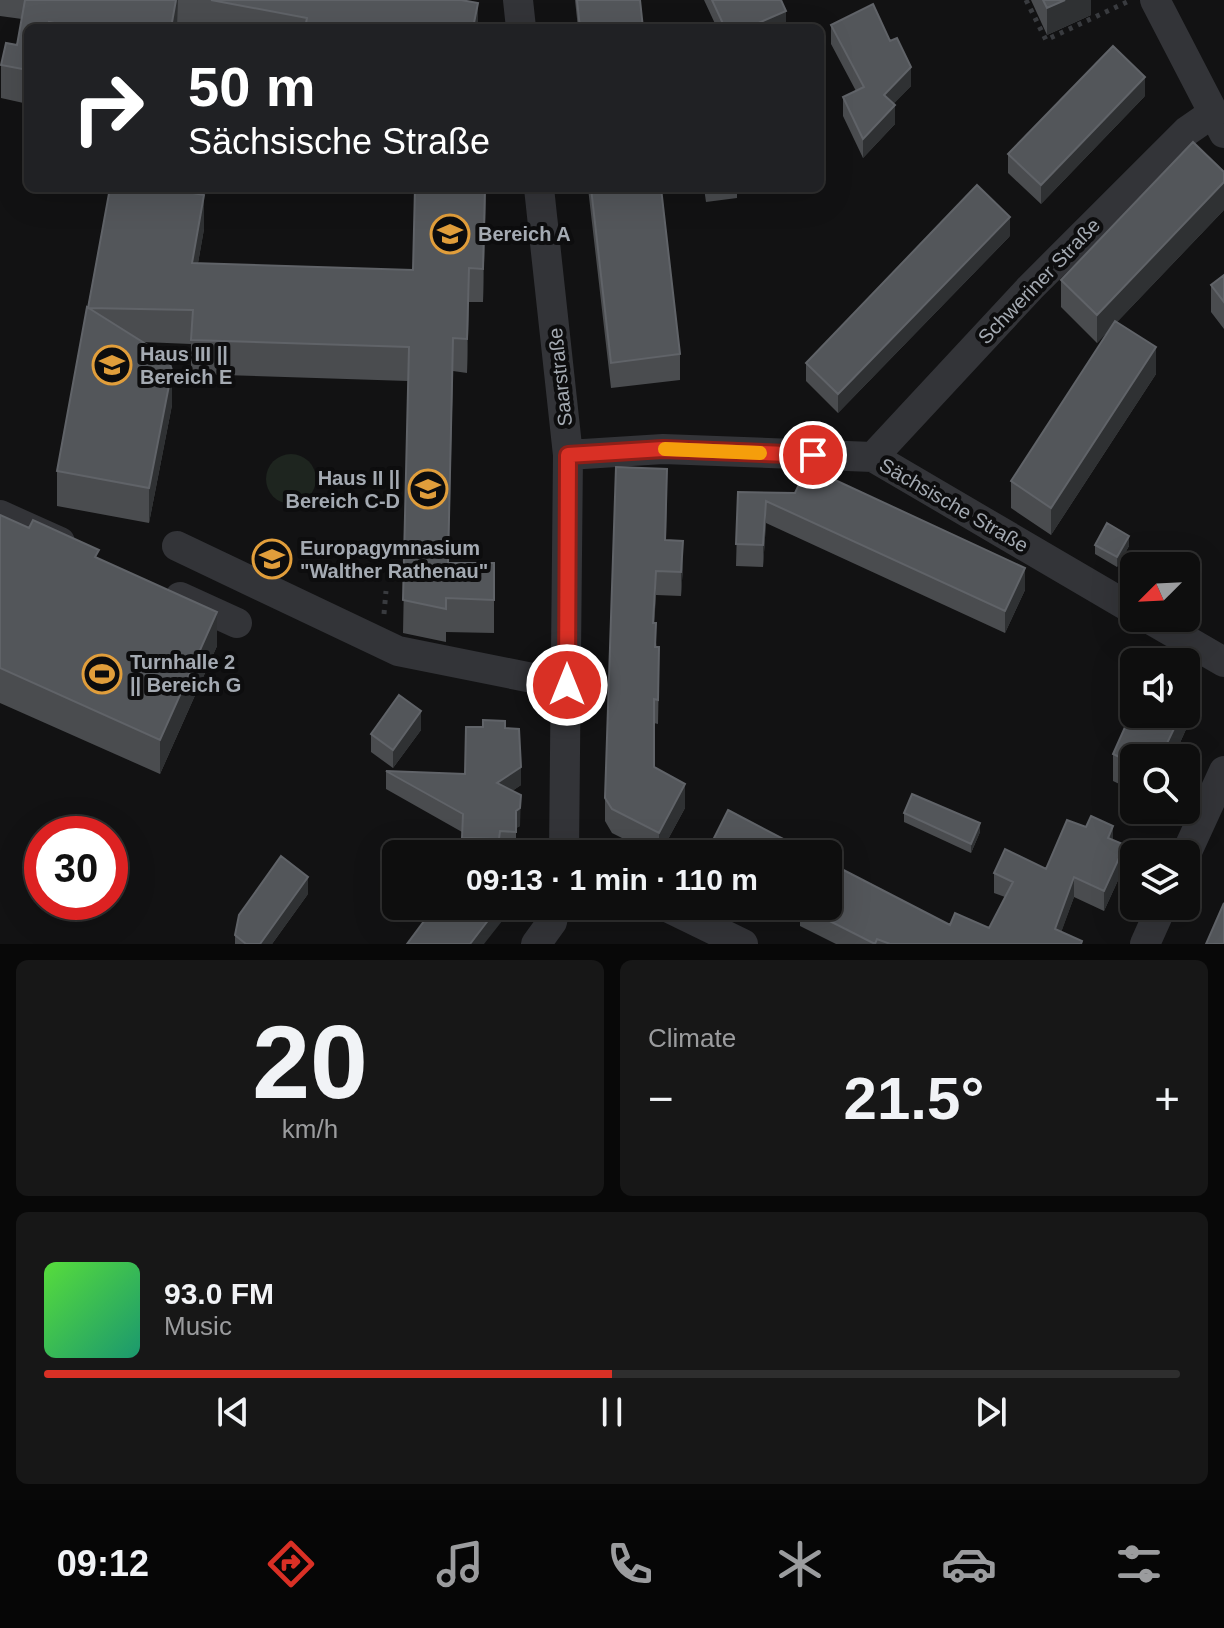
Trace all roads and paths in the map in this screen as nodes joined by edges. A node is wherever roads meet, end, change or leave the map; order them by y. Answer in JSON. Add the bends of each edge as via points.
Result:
{"nodes":[{"id":1,"x":518,"y":0,"type":"edge"},
{"id":2,"x":1026,"y":0,"type":"edge"},
{"id":3,"x":1132,"y":0,"type":"edge"},
{"id":4,"x":1155,"y":0,"type":"edge"},
{"id":5,"x":521,"y":24,"type":"edge"},
{"id":6,"x":1218,"y":123,"type":"edge"},
{"id":7,"x":539,"y":192,"type":"edge"},
{"id":8,"x":568,"y":455,"type":"junction"},
{"id":9,"x":873,"y":457,"type":"junction"},
{"id":10,"x":0,"y":515,"type":"edge"},
{"id":11,"x":177,"y":546,"type":"dead end"},
{"id":12,"x":84,"y":553,"type":"edge"},
{"id":13,"x":153,"y":585,"type":"edge"},
{"id":14,"x":1120,"y":602,"type":"edge"},
{"id":15,"x":237,"y":623,"type":"dead end"},
{"id":16,"x":1172,"y":632,"type":"edge"},
{"id":17,"x":1224,"y":662,"type":"edge"},
{"id":18,"x":567,"y":685,"type":"junction"},
{"id":19,"x":1224,"y":771,"type":"edge"},
{"id":20,"x":564,"y":840,"type":"edge"},
{"id":21,"x":1192,"y":840,"type":"edge"},
{"id":22,"x":552,"y":920,"type":"edge"},
{"id":23,"x":694,"y":920,"type":"edge"},
{"id":24,"x":1156,"y":920,"type":"edge"},
{"id":25,"x":536,"y":944,"type":"edge"},
{"id":26,"x":743,"y":944,"type":"edge"},
{"id":27,"x":1145,"y":944,"type":"edge"}],
"edges":[{"from":1,"to":5,"type":"street"},
{"from":2,"to":3,"type":"path","via":[[1046,40]]},
{"from":4,"to":6,"type":"street"},
{"from":6,"to":9,"type":"street","name":"Schweriner Straße","via":[[1187,131],[1030,288]]},
{"from":7,"to":8,"type":"street","name":"Saarstraße"},
{"from":8,"to":9,"type":"street","name":"Sächsische Straße","via":[[663,449]]},
{"from":8,"to":18,"type":"street","name":"Saarstraße"},
{"from":9,"to":14,"type":"street","name":"Sächsische Straße"},
{"from":10,"to":12,"type":"street"},
{"from":11,"to":18,"type":"street","via":[[398,651]]},
{"from":13,"to":15,"type":"street"},
{"from":16,"to":17,"type":"street"},
{"from":18,"to":20,"type":"street","name":"Saarstraße"},
{"from":19,"to":21,"type":"street"},
{"from":22,"to":25,"type":"street"},
{"from":23,"to":26,"type":"street"},
{"from":24,"to":27,"type":"street"}]}
